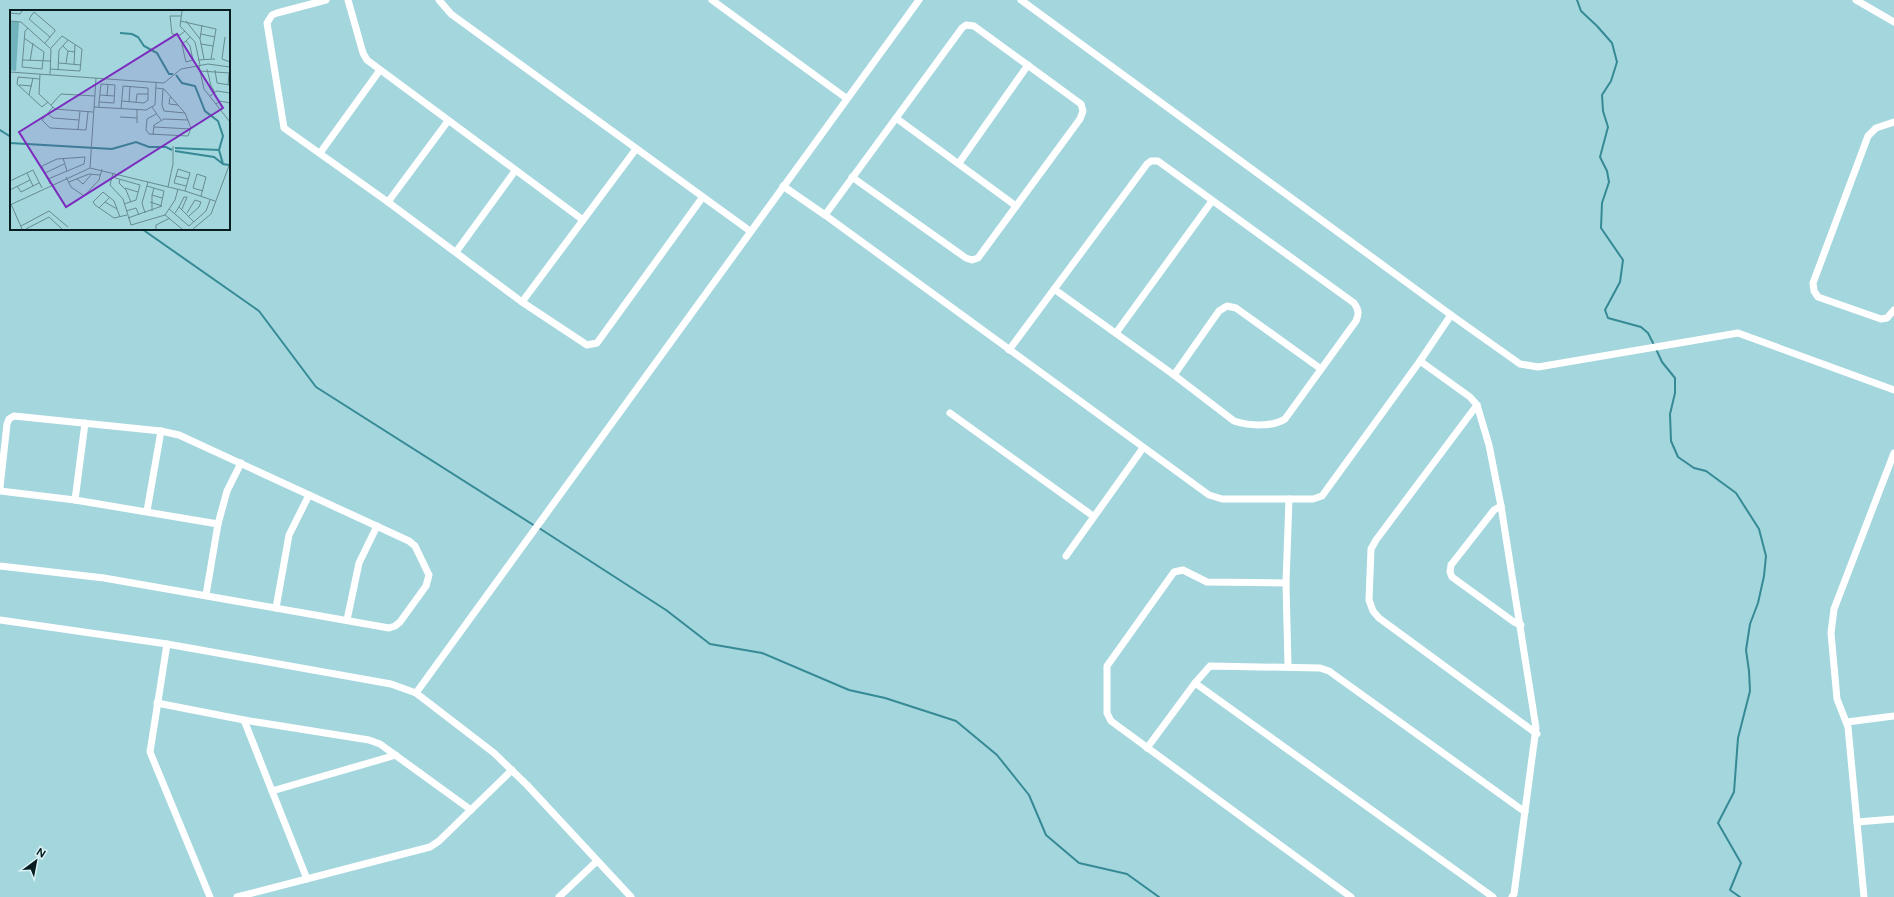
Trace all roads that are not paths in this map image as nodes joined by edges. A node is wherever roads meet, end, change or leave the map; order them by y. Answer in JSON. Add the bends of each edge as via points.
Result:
{"nodes":[{"id":1,"x":326,"y":0,"type":"edge"},
{"id":2,"x":348,"y":0,"type":"edge"},
{"id":3,"x":439,"y":0,"type":"edge"},
{"id":4,"x":712,"y":0,"type":"edge"},
{"id":5,"x":919,"y":0,"type":"edge"},
{"id":6,"x":1021,"y":0,"type":"edge"},
{"id":7,"x":1856,"y":0,"type":"edge"},
{"id":8,"x":1894,"y":22,"type":"edge"},
{"id":9,"x":1028,"y":65,"type":"junction"},
{"id":10,"x":380,"y":70,"type":"junction"},
{"id":11,"x":846,"y":98,"type":"junction"},
{"id":12,"x":896,"y":118,"type":"junction"},
{"id":13,"x":448,"y":120,"type":"junction"},
{"id":14,"x":1894,"y":122,"type":"edge"},
{"id":15,"x":636,"y":149,"type":"junction"},
{"id":16,"x":320,"y":153,"type":"junction"},
{"id":17,"x":958,"y":163,"type":"junction"},
{"id":18,"x":515,"y":170,"type":"junction"},
{"id":19,"x":852,"y":177,"type":"junction"},
{"id":20,"x":783,"y":186,"type":"junction"},
{"id":21,"x":702,"y":198,"type":"junction"},
{"id":22,"x":1212,"y":201,"type":"junction"},
{"id":23,"x":388,"y":202,"type":"junction"},
{"id":24,"x":1016,"y":206,"type":"junction"},
{"id":25,"x":825,"y":215,"type":"junction"},
{"id":26,"x":583,"y":220,"type":"junction"},
{"id":27,"x":750,"y":231,"type":"junction"},
{"id":28,"x":456,"y":252,"type":"junction"},
{"id":29,"x":1054,"y":289,"type":"junction"},
{"id":30,"x":522,"y":302,"type":"junction"},
{"id":31,"x":1894,"y":310,"type":"edge"},
{"id":32,"x":1451,"y":315,"type":"junction"},
{"id":33,"x":1116,"y":333,"type":"junction"},
{"id":34,"x":1010,"y":350,"type":"junction"},
{"id":35,"x":1420,"y":361,"type":"junction"},
{"id":36,"x":1321,"y":369,"type":"junction"},
{"id":37,"x":1174,"y":375,"type":"junction"},
{"id":38,"x":1894,"y":390,"type":"edge"},
{"id":39,"x":1477,"y":406,"type":"junction"},
{"id":40,"x":950,"y":413,"type":"dead end"},
{"id":41,"x":85,"y":423,"type":"junction"},
{"id":42,"x":161,"y":431,"type":"junction"},
{"id":43,"x":1143,"y":448,"type":"junction"},
{"id":44,"x":1894,"y":453,"type":"edge"},
{"id":45,"x":241,"y":463,"type":"junction"},
{"id":46,"x":0,"y":487,"type":"edge"},
{"id":47,"x":0,"y":491,"type":"edge"},
{"id":48,"x":309,"y":495,"type":"junction"},
{"id":49,"x":1289,"y":499,"type":"junction"},
{"id":50,"x":75,"y":500,"type":"junction"},
{"id":51,"x":1501,"y":506,"type":"junction"},
{"id":52,"x":147,"y":512,"type":"junction"},
{"id":53,"x":1093,"y":516,"type":"junction"},
{"id":54,"x":218,"y":524,"type":"junction"},
{"id":55,"x":377,"y":526,"type":"junction"},
{"id":56,"x":1066,"y":556,"type":"dead end"},
{"id":57,"x":0,"y":566,"type":"edge"},
{"id":58,"x":1286,"y":583,"type":"junction"},
{"id":59,"x":206,"y":595,"type":"junction"},
{"id":60,"x":276,"y":608,"type":"junction"},
{"id":61,"x":0,"y":620,"type":"edge"},
{"id":62,"x":347,"y":620,"type":"junction"},
{"id":63,"x":1521,"y":625,"type":"junction"},
{"id":64,"x":167,"y":644,"type":"junction"},
{"id":65,"x":1288,"y":666,"type":"junction"},
{"id":66,"x":1195,"y":683,"type":"junction"},
{"id":67,"x":416,"y":692,"type":"junction"},
{"id":68,"x":157,"y":703,"type":"junction"},
{"id":69,"x":1894,"y":716,"type":"edge"},
{"id":70,"x":244,"y":720,"type":"junction"},
{"id":71,"x":1847,"y":722,"type":"junction"},
{"id":72,"x":1536,"y":734,"type":"junction"},
{"id":73,"x":1147,"y":748,"type":"junction"},
{"id":74,"x":396,"y":755,"type":"junction"},
{"id":75,"x":512,"y":770,"type":"junction"},
{"id":76,"x":272,"y":791,"type":"junction"},
{"id":77,"x":471,"y":810,"type":"junction"},
{"id":78,"x":1525,"y":812,"type":"junction"},
{"id":79,"x":1894,"y":819,"type":"edge"},
{"id":80,"x":1857,"y":822,"type":"junction"},
{"id":81,"x":597,"y":861,"type":"junction"},
{"id":82,"x":308,"y":879,"type":"junction"},
{"id":83,"x":561,"y":896,"type":"edge"},
{"id":84,"x":210,"y":897,"type":"edge"},
{"id":85,"x":237,"y":897,"type":"edge"},
{"id":86,"x":631,"y":897,"type":"edge"},
{"id":87,"x":1351,"y":897,"type":"edge"},
{"id":88,"x":1493,"y":897,"type":"edge"},
{"id":89,"x":1512,"y":897,"type":"edge"},
{"id":90,"x":1864,"y":897,"type":"edge"}],
"edges":[{"from":1,"to":16,"type":"street","via":[[277,13],[267,22],[284,128]]},
{"from":2,"to":10,"type":"street","via":[[362,53]]},
{"from":3,"to":15,"type":"street","via":[[451,14]]},
{"from":4,"to":11,"type":"street"},
{"from":5,"to":11,"type":"street"},
{"from":6,"to":32,"type":"street"},
{"from":7,"to":8,"type":"street"},
{"from":9,"to":12,"type":"street","via":[[974,26],[966,25]]},
{"from":9,"to":17,"type":"street"},
{"from":9,"to":24,"type":"street","via":[[1081,104],[1083,111],[1080,119]]},
{"from":10,"to":13,"type":"street"},
{"from":10,"to":16,"type":"street"},
{"from":11,"to":20,"type":"street"},
{"from":12,"to":17,"type":"street"},
{"from":12,"to":19,"type":"street"},
{"from":13,"to":18,"type":"street"},
{"from":13,"to":23,"type":"street"},
{"from":14,"to":31,"type":"street","via":[[1876,128],[1868,136],[1813,283],[1818,297],[1881,319],[1887,318]]},
{"from":15,"to":21,"type":"street"},
{"from":15,"to":26,"type":"street"},
{"from":16,"to":23,"type":"street"},
{"from":17,"to":24,"type":"street"},
{"from":18,"to":26,"type":"street"},
{"from":18,"to":28,"type":"street"},
{"from":19,"to":24,"type":"street","via":[[972,260],[978,258]]},
{"from":19,"to":25,"type":"street"},
{"from":20,"to":25,"type":"street"},
{"from":20,"to":27,"type":"street"},
{"from":21,"to":27,"type":"street"},
{"from":21,"to":30,"type":"street","via":[[597,343],[587,345]]},
{"from":22,"to":29,"type":"street","via":[[1158,161],[1151,161]]},
{"from":22,"to":33,"type":"street"},
{"from":22,"to":36,"type":"street","via":[[1358,308],[1356,321]]},
{"from":23,"to":28,"type":"street"},
{"from":25,"to":34,"type":"street"},
{"from":26,"to":30,"type":"street"},
{"from":27,"to":67,"type":"street"},
{"from":28,"to":30,"type":"street"},
{"from":29,"to":33,"type":"street"},
{"from":29,"to":34,"type":"street"},
{"from":32,"to":35,"type":"street"},
{"from":32,"to":38,"type":"street","via":[[1520,364],[1532,367],[1738,333]]},
{"from":33,"to":37,"type":"street"},
{"from":34,"to":43,"type":"street"},
{"from":35,"to":39,"type":"street","via":[[1470,397]]},
{"from":35,"to":49,"type":"street","via":[[1322,496],[1313,499]]},
{"from":36,"to":37,"type":"street","via":[[1285,419],[1278,424],[1243,424],[1234,421]]},
{"from":36,"to":37,"type":"street","via":[[1236,308],[1227,306],[1219,311]]},
{"from":39,"to":51,"type":"street","via":[[1489,445]]},
{"from":39,"to":72,"type":"street","via":[[1376,540],[1371,549],[1369,600],[1379,618]]},
{"from":40,"to":53,"type":"street"},
{"from":41,"to":42,"type":"street"},
{"from":41,"to":46,"type":"street","via":[[14,416],[9,419]]},
{"from":41,"to":50,"type":"street"},
{"from":42,"to":45,"type":"street","via":[[179,435]]},
{"from":42,"to":52,"type":"street"},
{"from":43,"to":49,"type":"street","via":[[1215,498]]},
{"from":43,"to":53,"type":"street"},
{"from":44,"to":71,"type":"street","via":[[1834,609],[1831,633],[1837,699]]},
{"from":45,"to":48,"type":"street"},
{"from":45,"to":54,"type":"street","via":[[227,491]]},
{"from":47,"to":50,"type":"street"},
{"from":48,"to":55,"type":"street"},
{"from":48,"to":60,"type":"street","via":[[289,535]]},
{"from":49,"to":58,"type":"street"},
{"from":50,"to":52,"type":"street"},
{"from":51,"to":63,"type":"street"},
{"from":51,"to":63,"type":"street","via":[[1494,510],[1451,565],[1450,572],[1452,577]]},
{"from":52,"to":54,"type":"street"},
{"from":53,"to":56,"type":"street"},
{"from":54,"to":59,"type":"street"},
{"from":55,"to":62,"type":"street","via":[[359,563]]},
{"from":55,"to":62,"type":"street","via":[[413,543],[429,575],[428,580],[395,626],[389,628]]},
{"from":57,"to":59,"type":"street","via":[[104,578]]},
{"from":58,"to":65,"type":"street"},
{"from":58,"to":73,"type":"street","via":[[1207,582],[1183,570],[1174,572],[1110,660],[1106,673],[1111,721]]},
{"from":59,"to":60,"type":"street"},
{"from":60,"to":62,"type":"street"},
{"from":61,"to":64,"type":"street"},
{"from":63,"to":72,"type":"street"},
{"from":64,"to":67,"type":"street","via":[[391,684]]},
{"from":64,"to":68,"type":"street"},
{"from":65,"to":66,"type":"street","via":[[1210,666]]},
{"from":65,"to":78,"type":"street","via":[[1329,671]]},
{"from":66,"to":73,"type":"street"},
{"from":66,"to":88,"type":"street"},
{"from":67,"to":75,"type":"street"},
{"from":68,"to":70,"type":"street"},
{"from":68,"to":84,"type":"street","via":[[150,752]]},
{"from":69,"to":71,"type":"street"},
{"from":70,"to":74,"type":"street","via":[[368,740],[380,744]]},
{"from":70,"to":76,"type":"street"},
{"from":71,"to":80,"type":"street"},
{"from":72,"to":78,"type":"street"},
{"from":73,"to":87,"type":"street"},
{"from":74,"to":76,"type":"street"},
{"from":74,"to":77,"type":"street"},
{"from":75,"to":77,"type":"street"},
{"from":75,"to":81,"type":"street"},
{"from":76,"to":82,"type":"street"},
{"from":77,"to":82,"type":"street","via":[[430,847]]},
{"from":78,"to":89,"type":"street"},
{"from":79,"to":80,"type":"street"},
{"from":80,"to":90,"type":"street"},
{"from":81,"to":83,"type":"street"},
{"from":81,"to":86,"type":"street"},
{"from":82,"to":85,"type":"street"}]}
